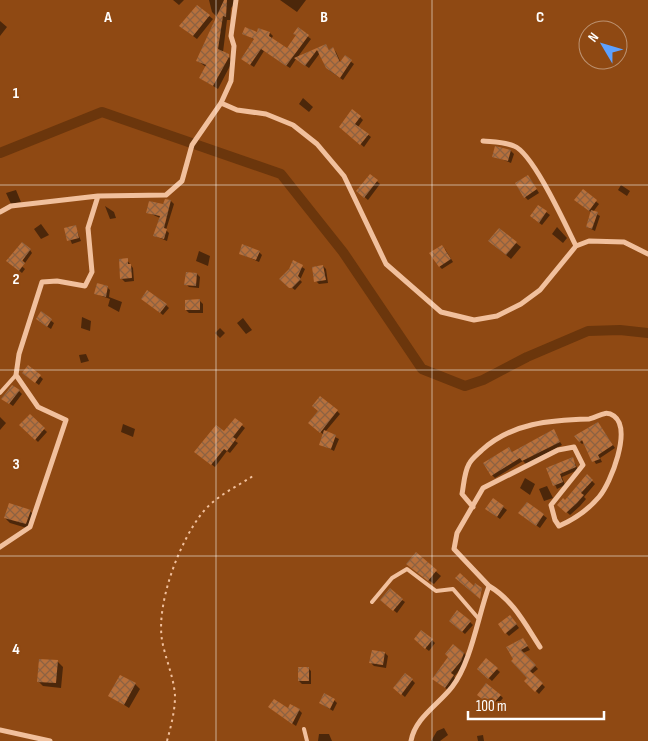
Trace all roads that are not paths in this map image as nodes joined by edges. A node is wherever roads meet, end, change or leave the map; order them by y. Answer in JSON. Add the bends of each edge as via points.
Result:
{"nodes":[{"id":1,"x":236,"y":0,"type":"edge"},
{"id":2,"x":221,"y":103,"type":"junction"},
{"id":3,"x":483,"y":141,"type":"dead end"},
{"id":4,"x":98,"y":196,"type":"junction"},
{"id":5,"x":0,"y":212,"type":"edge"},
{"id":6,"x":576,"y":246,"type":"junction"},
{"id":7,"x":648,"y":254,"type":"edge"},
{"id":8,"x":16,"y":375,"type":"junction"},
{"id":9,"x":0,"y":393,"type":"edge"},
{"id":10,"x":472,"y":507,"type":"junction"},
{"id":11,"x":0,"y":547,"type":"edge"},
{"id":12,"x":489,"y":586,"type":"junction"},
{"id":13,"x":372,"y":602,"type":"dead end"},
{"id":14,"x":478,"y":618,"type":"junction"},
{"id":15,"x":540,"y":647,"type":"dead end"},
{"id":16,"x":304,"y":729,"type":"dead end"},
{"id":17,"x":0,"y":730,"type":"edge"},
{"id":18,"x":50,"y":741,"type":"edge"},
{"id":19,"x":307,"y":741,"type":"edge"},
{"id":20,"x":411,"y":741,"type":"edge"}],
"edges":[{"from":1,"to":2,"type":"street","via":[[231,36],[234,46],[231,81]]},
{"from":2,"to":4,"type":"street","via":[[192,145],[182,181],[166,195]]},
{"from":2,"to":6,"type":"street","via":[[237,110],[266,114],[293,125],[318,144],[344,176],[386,264],[441,312],[474,320],[497,316],[540,290]]},
{"from":3,"to":6,"type":"street","via":[[515,146],[541,177]]},
{"from":4,"to":5,"type":"street","via":[[11,206]]},
{"from":4,"to":8,"type":"street","via":[[88,228],[92,272],[85,286],[42,282],[19,354]]},
{"from":6,"to":7,"type":"street","via":[[589,241],[624,242]]},
{"from":8,"to":9,"type":"lane"},
{"from":8,"to":11,"type":"street","via":[[38,407],[66,420],[30,527]]},
{"from":10,"to":10,"type":"street","via":[[483,488],[558,450],[574,447],[583,465],[551,505],[559,526],[578,517],[600,496],[616,465],[622,430],[618,419],[612,414],[602,413],[592,419],[568,418],[530,424],[495,438],[470,461],[466,472],[462,494]]},
{"from":10,"to":12,"type":"street","via":[[457,533],[454,549]]},
{"from":12,"to":14,"type":"street"},
{"from":12,"to":15,"type":"street","via":[[514,608]]},
{"from":13,"to":14,"type":"lane","via":[[392,578],[407,569],[436,591],[453,589]]},
{"from":14,"to":20,"type":"street","via":[[465,667],[452,687],[413,729]]},
{"from":16,"to":19,"type":"lane"},
{"from":17,"to":18,"type":"street"}]}
